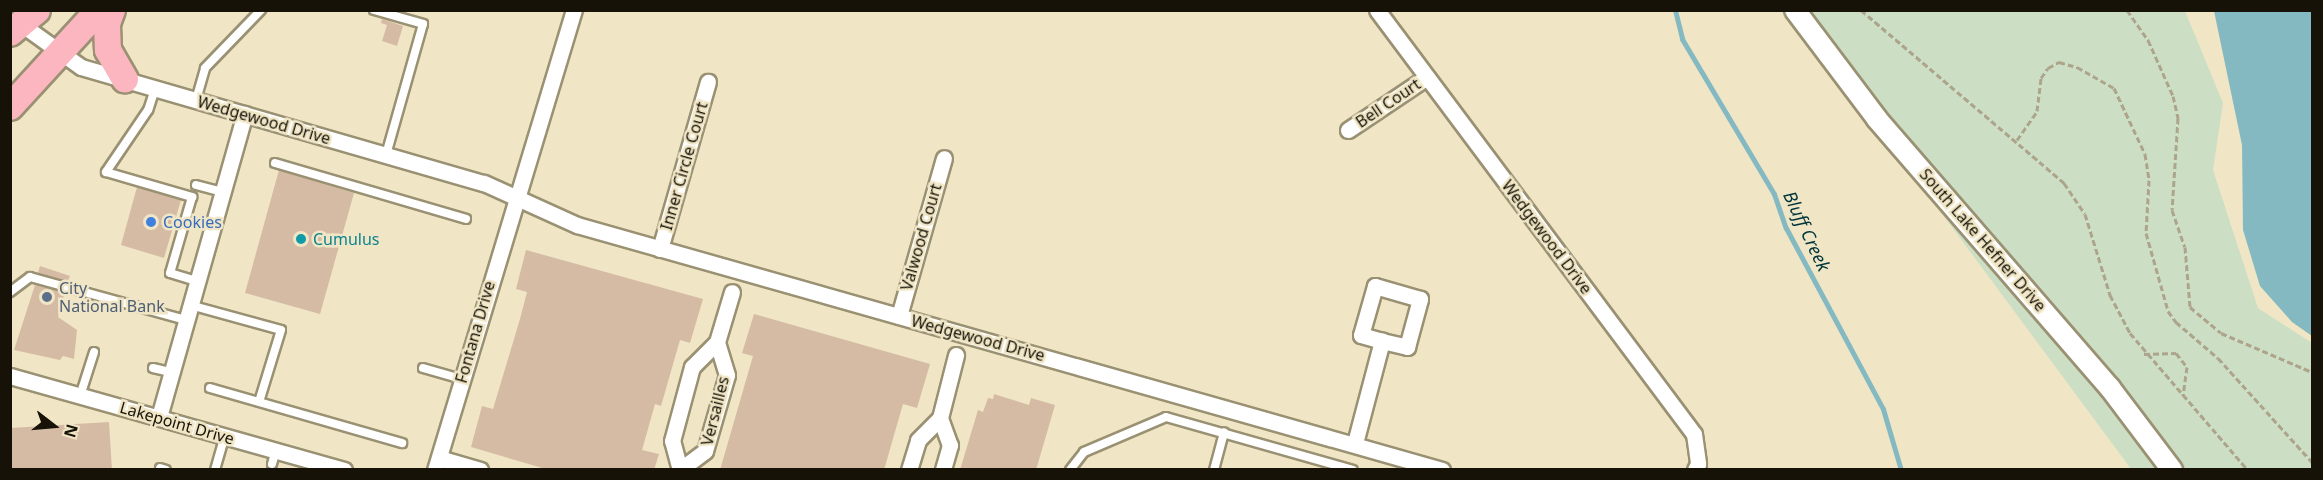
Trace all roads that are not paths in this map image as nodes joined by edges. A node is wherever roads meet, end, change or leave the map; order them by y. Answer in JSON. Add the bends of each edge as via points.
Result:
{"nodes":[{"id":1,"x":99,"y":10,"type":"edge"},
{"id":2,"x":112,"y":10,"type":"edge"},
{"id":3,"x":261,"y":10,"type":"edge"},
{"id":4,"x":374,"y":10,"type":"edge"},
{"id":5,"x":574,"y":10,"type":"edge"},
{"id":6,"x":1377,"y":10,"type":"edge"},
{"id":7,"x":1795,"y":10,"type":"edge"},
{"id":8,"x":20,"y":21,"type":"edge"},
{"id":9,"x":62,"y":53,"type":"junction"},
{"id":10,"x":1427,"y":77,"type":"junction"},
{"id":11,"x":125,"y":80,"type":"junction"},
{"id":12,"x":708,"y":82,"type":"dead end"},
{"id":13,"x":155,"y":89,"type":"junction"},
{"id":14,"x":196,"y":100,"type":"junction"},
{"id":15,"x":10,"y":107,"type":"edge"},
{"id":16,"x":245,"y":114,"type":"junction"},
{"id":17,"x":1348,"y":130,"type":"dead end"},
{"id":18,"x":386,"y":155,"type":"junction"},
{"id":19,"x":944,"y":158,"type":"dead end"},
{"id":20,"x":274,"y":163,"type":"dead end"},
{"id":21,"x":196,"y":185,"type":"dead end"},
{"id":22,"x":222,"y":192,"type":"junction"},
{"id":23,"x":518,"y":196,"type":"junction"},
{"id":24,"x":466,"y":219,"type":"dead end"},
{"id":25,"x":660,"y":249,"type":"junction"},
{"id":26,"x":197,"y":281,"type":"junction"},
{"id":27,"x":10,"y":292,"type":"edge"},
{"id":28,"x":732,"y":292,"type":"dead end"},
{"id":29,"x":188,"y":312,"type":"junction"},
{"id":30,"x":899,"y":316,"type":"junction"},
{"id":31,"x":1382,"y":341,"type":"junction"},
{"id":32,"x":717,"y":342,"type":"junction"},
{"id":33,"x":94,"y":352,"type":"dead end"},
{"id":34,"x":956,"y":356,"type":"dead end"},
{"id":35,"x":153,"y":368,"type":"dead end"},
{"id":36,"x":423,"y":368,"type":"dead end"},
{"id":37,"x":171,"y":372,"type":"junction"},
{"id":38,"x":10,"y":376,"type":"edge"},
{"id":39,"x":461,"y":379,"type":"junction"},
{"id":40,"x":210,"y":388,"type":"dead end"},
{"id":41,"x":80,"y":396,"type":"junction"},
{"id":42,"x":259,"y":402,"type":"junction"},
{"id":43,"x":159,"y":417,"type":"junction"},
{"id":44,"x":940,"y":418,"type":"junction"},
{"id":45,"x":1224,"y":432,"type":"junction"},
{"id":46,"x":225,"y":436,"type":"junction"},
{"id":47,"x":402,"y":443,"type":"dead end"},
{"id":48,"x":1355,"y":443,"type":"junction"},
{"id":49,"x":437,"y":464,"type":"edge"},
{"id":50,"x":681,"y":469,"type":"edge"},
{"id":51,"x":215,"y":470,"type":"edge"},
{"id":52,"x":344,"y":470,"type":"edge"},
{"id":53,"x":480,"y":470,"type":"edge"},
{"id":54,"x":909,"y":470,"type":"edge"},
{"id":55,"x":943,"y":470,"type":"edge"},
{"id":56,"x":1070,"y":470,"type":"edge"},
{"id":57,"x":1214,"y":470,"type":"edge"},
{"id":58,"x":1353,"y":470,"type":"edge"},
{"id":59,"x":1442,"y":470,"type":"edge"},
{"id":60,"x":1695,"y":470,"type":"edge"},
{"id":61,"x":2172,"y":470,"type":"edge"}],
"edges":[{"from":1,"to":9,"type":"highway"},
{"from":2,"to":11,"type":"highway","via":[[107,24],[108,50]]},
{"from":3,"to":14,"type":"lane","via":[[205,68]]},
{"from":4,"to":18,"type":"lane","via":[[423,24]]},
{"from":5,"to":23,"type":"street"},
{"from":6,"to":10,"type":"street","name":"Wedgewood Drive"},
{"from":7,"to":61,"type":"street","name":"South Lake Hefner Drive","via":[[1877,119],[2110,388]]},
{"from":8,"to":9,"type":"street","name":"Wedgewood Drive"},
{"from":9,"to":11,"type":"street","name":"Wedgewood Drive","via":[[81,67]]},
{"from":9,"to":15,"type":"highway"},
{"from":10,"to":17,"type":"street","name":"Bell Court"},
{"from":10,"to":60,"type":"street","name":"Wedgewood Drive","via":[[1694,434],[1698,464]]},
{"from":11,"to":13,"type":"street","name":"Wedgewood Drive"},
{"from":12,"to":25,"type":"street","name":"Inner Circle Court"},
{"from":13,"to":14,"type":"street","name":"Wedgewood Drive"},
{"from":13,"to":26,"type":"lane","via":[[148,110],[106,172],[192,197],[170,273]]},
{"from":14,"to":16,"type":"street","name":"Wedgewood Drive"},
{"from":16,"to":18,"type":"street","name":"Wedgewood Drive"},
{"from":16,"to":22,"type":"street"},
{"from":18,"to":23,"type":"street","name":"Wedgewood Drive"},
{"from":19,"to":30,"type":"street","name":"Valwood Court"},
{"from":20,"to":24,"type":"lane"},
{"from":21,"to":22,"type":"lane"},
{"from":22,"to":26,"type":"street"},
{"from":23,"to":25,"type":"street","name":"Wedgewood Drive","via":[[577,225]]},
{"from":23,"to":39,"type":"street","name":"Fontana Drive"},
{"from":25,"to":30,"type":"street","name":"Wedgewood Drive"},
{"from":26,"to":29,"type":"street"},
{"from":27,"to":29,"type":"lane","via":[[30,277]]},
{"from":28,"to":32,"type":"street","name":"Versailles"},
{"from":29,"to":37,"type":"street"},
{"from":29,"to":42,"type":"lane","via":[[280,330]]},
{"from":30,"to":48,"type":"street","name":"Wedgewood Drive"},
{"from":31,"to":31,"type":"street","via":[[1407,347],[1420,299],[1375,286],[1361,335]]},
{"from":31,"to":48,"type":"street"},
{"from":32,"to":50,"type":"street","name":"Versailles","via":[[692,367],[672,441]]},
{"from":32,"to":50,"type":"street","name":"Versailles","via":[[727,375],[705,452]]},
{"from":33,"to":41,"type":"lane"},
{"from":34,"to":44,"type":"street"},
{"from":35,"to":37,"type":"lane"},
{"from":36,"to":39,"type":"lane"},
{"from":37,"to":43,"type":"street"},
{"from":38,"to":41,"type":"street","name":"Lakepoint Drive"},
{"from":39,"to":49,"type":"street","name":"Fontana Drive"},
{"from":40,"to":42,"type":"lane"},
{"from":41,"to":43,"type":"street","name":"Lakepoint Drive"},
{"from":42,"to":47,"type":"lane"},
{"from":43,"to":46,"type":"street","name":"Lakepoint Drive"},
{"from":44,"to":54,"type":"street","via":[[918,440]]},
{"from":44,"to":55,"type":"street","via":[[950,445]]},
{"from":45,"to":56,"type":"lane","via":[[1166,417],[1153,419],[1084,452]]},
{"from":45,"to":57,"type":"lane"},
{"from":45,"to":58,"type":"lane"},
{"from":46,"to":51,"type":"lane"},
{"from":46,"to":52,"type":"street","name":"Lakepoint Drive","via":[[274,457]]},
{"from":48,"to":59,"type":"street","name":"Wedgewood Drive"},
{"from":49,"to":53,"type":"street"}]}
